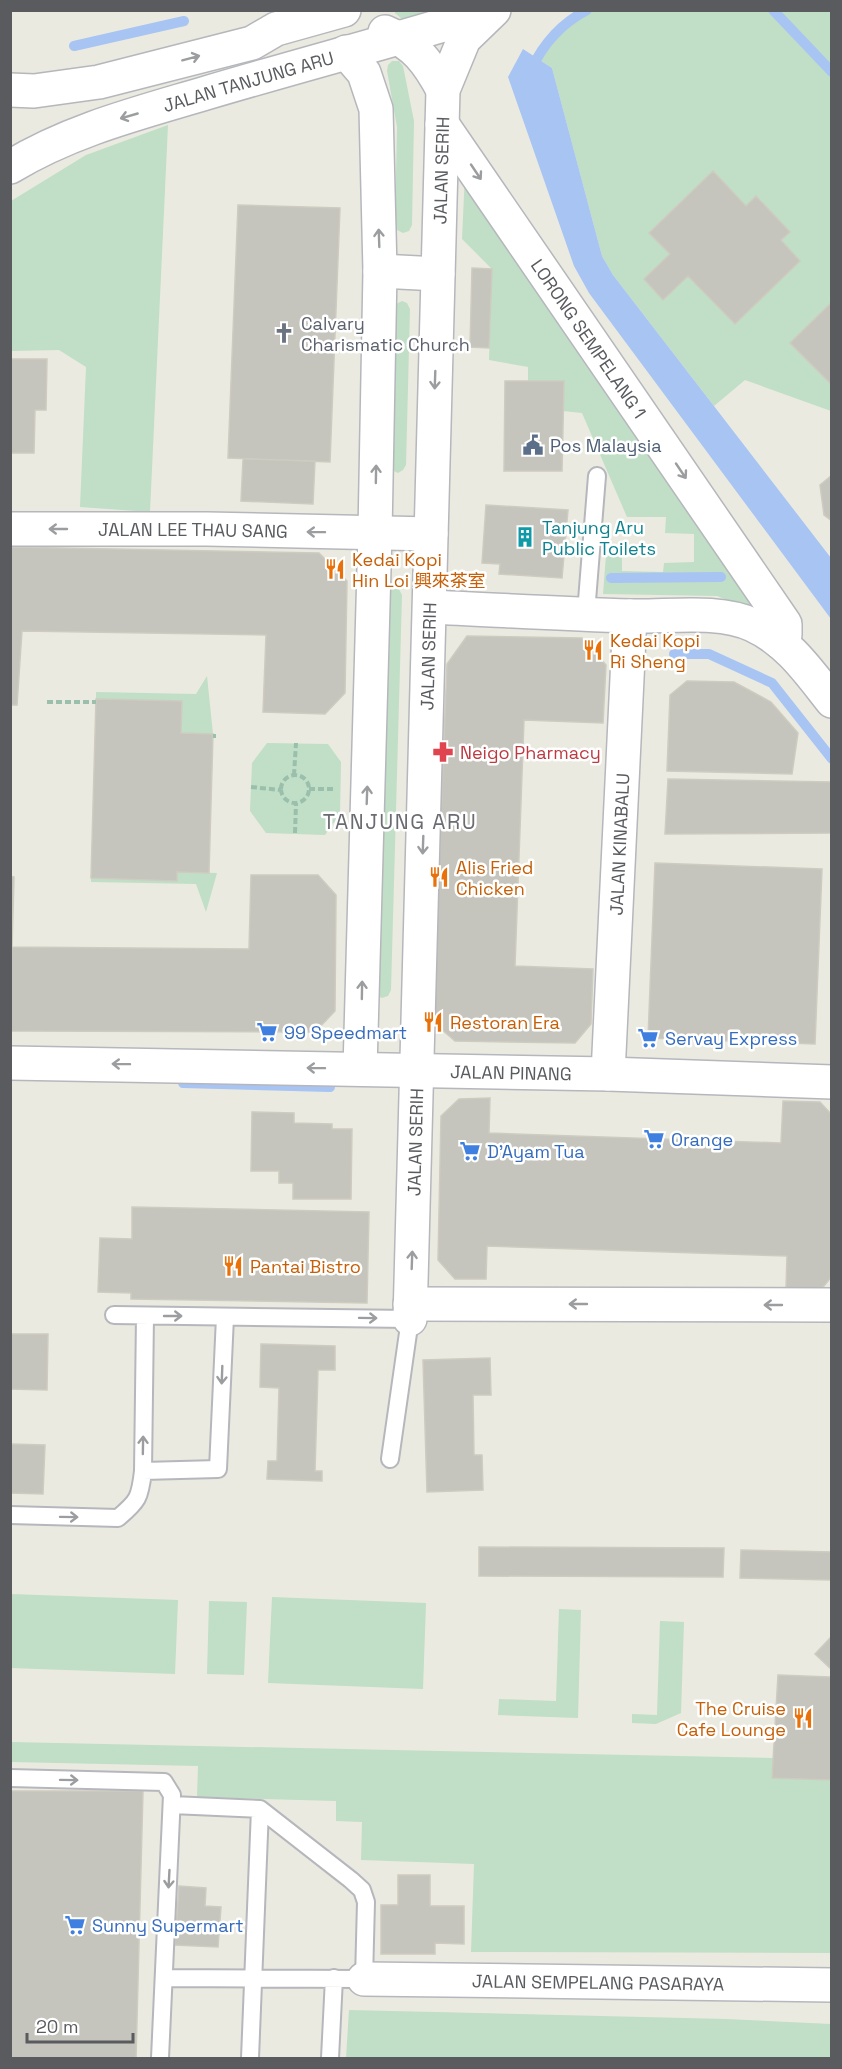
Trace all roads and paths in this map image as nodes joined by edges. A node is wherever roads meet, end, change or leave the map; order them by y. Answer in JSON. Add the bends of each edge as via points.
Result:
{"nodes":[{"id":1,"x":344,"y":10,"type":"edge"},
{"id":2,"x":493,"y":10,"type":"edge"},
{"id":3,"x":402,"y":38,"type":"junction"},
{"id":4,"x":252,"y":43,"type":"junction"},
{"id":5,"x":346,"y":52,"type":"junction"},
{"id":6,"x":10,"y":90,"type":"edge"},
{"id":7,"x":443,"y":90,"type":"junction"},
{"id":8,"x":442,"y":124,"type":"junction"},
{"id":9,"x":10,"y":167,"type":"edge"},
{"id":10,"x":380,"y":271,"type":"junction"},
{"id":11,"x":438,"y":274,"type":"junction"},
{"id":12,"x":597,"y":476,"type":"dead end"},
{"id":13,"x":10,"y":529,"type":"edge"},
{"id":14,"x":375,"y":533,"type":"junction"},
{"id":15,"x":431,"y":534,"type":"junction"},
{"id":16,"x":430,"y":607,"type":"junction"},
{"id":17,"x":586,"y":614,"type":"junction"},
{"id":18,"x":630,"y":616,"type":"junction"},
{"id":19,"x":789,"y":651,"type":"junction"},
{"id":20,"x":831,"y":701,"type":"edge"},
{"id":21,"x":47,"y":702,"type":"dead end"},
{"id":22,"x":96,"y":702,"type":"dead end"},
{"id":23,"x":296,"y":743,"type":"dead end"},
{"id":24,"x":294,"y":775,"type":"junction"},
{"id":25,"x":251,"y":787,"type":"dead end"},
{"id":26,"x":309,"y":789,"type":"junction"},
{"id":27,"x":340,"y":789,"type":"dead end"},
{"id":28,"x":281,"y":790,"type":"junction"},
{"id":29,"x":296,"y":803,"type":"junction"},
{"id":30,"x":295,"y":833,"type":"dead end"},
{"id":31,"x":10,"y":1063,"type":"edge"},
{"id":32,"x":360,"y":1069,"type":"junction"},
{"id":33,"x":417,"y":1070,"type":"junction"},
{"id":34,"x":608,"y":1074,"type":"junction"},
{"id":35,"x":831,"y":1082,"type":"edge"},
{"id":36,"x":831,"y":1305,"type":"edge"},
{"id":37,"x":410,"y":1311,"type":"junction"},
{"id":38,"x":114,"y":1315,"type":"dead end"},
{"id":39,"x":145,"y":1316,"type":"junction"},
{"id":40,"x":225,"y":1317,"type":"junction"},
{"id":41,"x":390,"y":1459,"type":"dead end"},
{"id":42,"x":143,"y":1471,"type":"junction"},
{"id":43,"x":10,"y":1515,"type":"edge"},
{"id":44,"x":10,"y":1778,"type":"edge"},
{"id":45,"x":172,"y":1805,"type":"junction"},
{"id":46,"x":260,"y":1809,"type":"junction"},
{"id":47,"x":164,"y":1978,"type":"junction"},
{"id":48,"x":254,"y":1978,"type":"junction"},
{"id":49,"x":349,"y":1978,"type":"junction"},
{"id":50,"x":831,"y":1984,"type":"edge"},
{"id":51,"x":160,"y":2058,"type":"edge"},
{"id":52,"x":250,"y":2058,"type":"edge"},
{"id":53,"x":330,"y":2058,"type":"edge"}],
"edges":[{"from":1,"to":4,"type":"street","name":"JALAN TANJUNG ARU","via":[[276,28]]},
{"from":2,"to":3,"type":"street","name":"JALAN TANJUNG ARU"},
{"from":2,"to":7,"type":"street","name":"JALAN SERIH","via":[[464,39]]},
{"from":3,"to":4,"type":"street","via":[[368,25],[278,46]]},
{"from":3,"to":5,"type":"street","name":"JALAN TANJUNG ARU"},
{"from":3,"to":7,"type":"street","via":[[429,64]]},
{"from":6,"to":4,"type":"street","name":"JALAN TANJUNG ARU","one_way":true,"via":[[34,91],[99,82]]},
{"from":5,"to":9,"type":"street","name":"JALAN TANJUNG ARU","one_way":true,"via":[[101,124]]},
{"from":10,"to":5,"type":"street","one_way":true,"via":[[376,110],[364,73]]},
{"from":7,"to":8,"type":"street","name":"JALAN SERIH"},
{"from":8,"to":11,"type":"street","name":"JALAN SERIH"},
{"from":8,"to":19,"type":"street","name":"LORONG SEMPELANG 1","one_way":true,"via":[[785,624]]},
{"from":10,"to":11,"type":"street"},
{"from":14,"to":10,"type":"street","one_way":true},
{"from":11,"to":15,"type":"street","name":"JALAN SERIH","one_way":true},
{"from":12,"to":17,"type":"lane"},
{"from":14,"to":13,"type":"street","name":"JALAN LEE THAU SANG","one_way":true},
{"from":14,"to":15,"type":"street","name":"JALAN LEE THAU SANG"},
{"from":32,"to":14,"type":"street","one_way":true},
{"from":15,"to":16,"type":"street","name":"JALAN SERIH"},
{"from":16,"to":17,"type":"street"},
{"from":16,"to":33,"type":"street","name":"JALAN SERIH","one_way":true},
{"from":17,"to":18,"type":"street"},
{"from":18,"to":19,"type":"street","via":[[725,616],[752,624]]},
{"from":18,"to":34,"type":"street","name":"JALAN KINABALU"},
{"from":19,"to":20,"type":"street"},
{"from":21,"to":22,"type":"path"},
{"from":23,"to":24,"type":"path"},
{"from":24,"to":26,"type":"path","via":[[302,777]]},
{"from":24,"to":28,"type":"path","via":[[288,777]]},
{"from":25,"to":28,"type":"path"},
{"from":26,"to":27,"type":"path"},
{"from":26,"to":29,"type":"path","via":[[308,796]]},
{"from":28,"to":29,"type":"path","via":[[288,801]]},
{"from":29,"to":30,"type":"path"},
{"from":32,"to":31,"type":"street","name":"JALAN PINANG","one_way":true},
{"from":32,"to":33,"type":"street","name":"JALAN PINANG"},
{"from":33,"to":34,"type":"street","name":"JALAN PINANG"},
{"from":37,"to":33,"type":"street","name":"JALAN SERIH","one_way":true},
{"from":34,"to":35,"type":"street","name":"JALAN PINANG"},
{"from":36,"to":37,"type":"street","one_way":true},
{"from":40,"to":37,"type":"lane","one_way":true},
{"from":37,"to":41,"type":"lane"},
{"from":38,"to":39,"type":"lane"},
{"from":39,"to":40,"type":"lane","one_way":true},
{"from":42,"to":39,"type":"lane","one_way":true},
{"from":40,"to":42,"type":"lane","one_way":true,"via":[[218,1469]]},
{"from":43,"to":42,"type":"lane","one_way":true,"via":[[118,1518],[141,1492]]},
{"from":44,"to":45,"type":"lane","one_way":true,"via":[[164,1782],[172,1795]]},
{"from":45,"to":46,"type":"lane"},
{"from":45,"to":47,"type":"lane","one_way":true},
{"from":46,"to":48,"type":"lane"},
{"from":46,"to":49,"type":"lane","via":[[362,1890],[366,1902]]},
{"from":47,"to":48,"type":"lane"},
{"from":47,"to":51,"type":"lane"},
{"from":48,"to":49,"type":"lane"},
{"from":48,"to":52,"type":"lane"},
{"from":49,"to":50,"type":"street","name":"JALAN SEMPELANG PASARAYA"},
{"from":49,"to":53,"type":"lane"}]}
